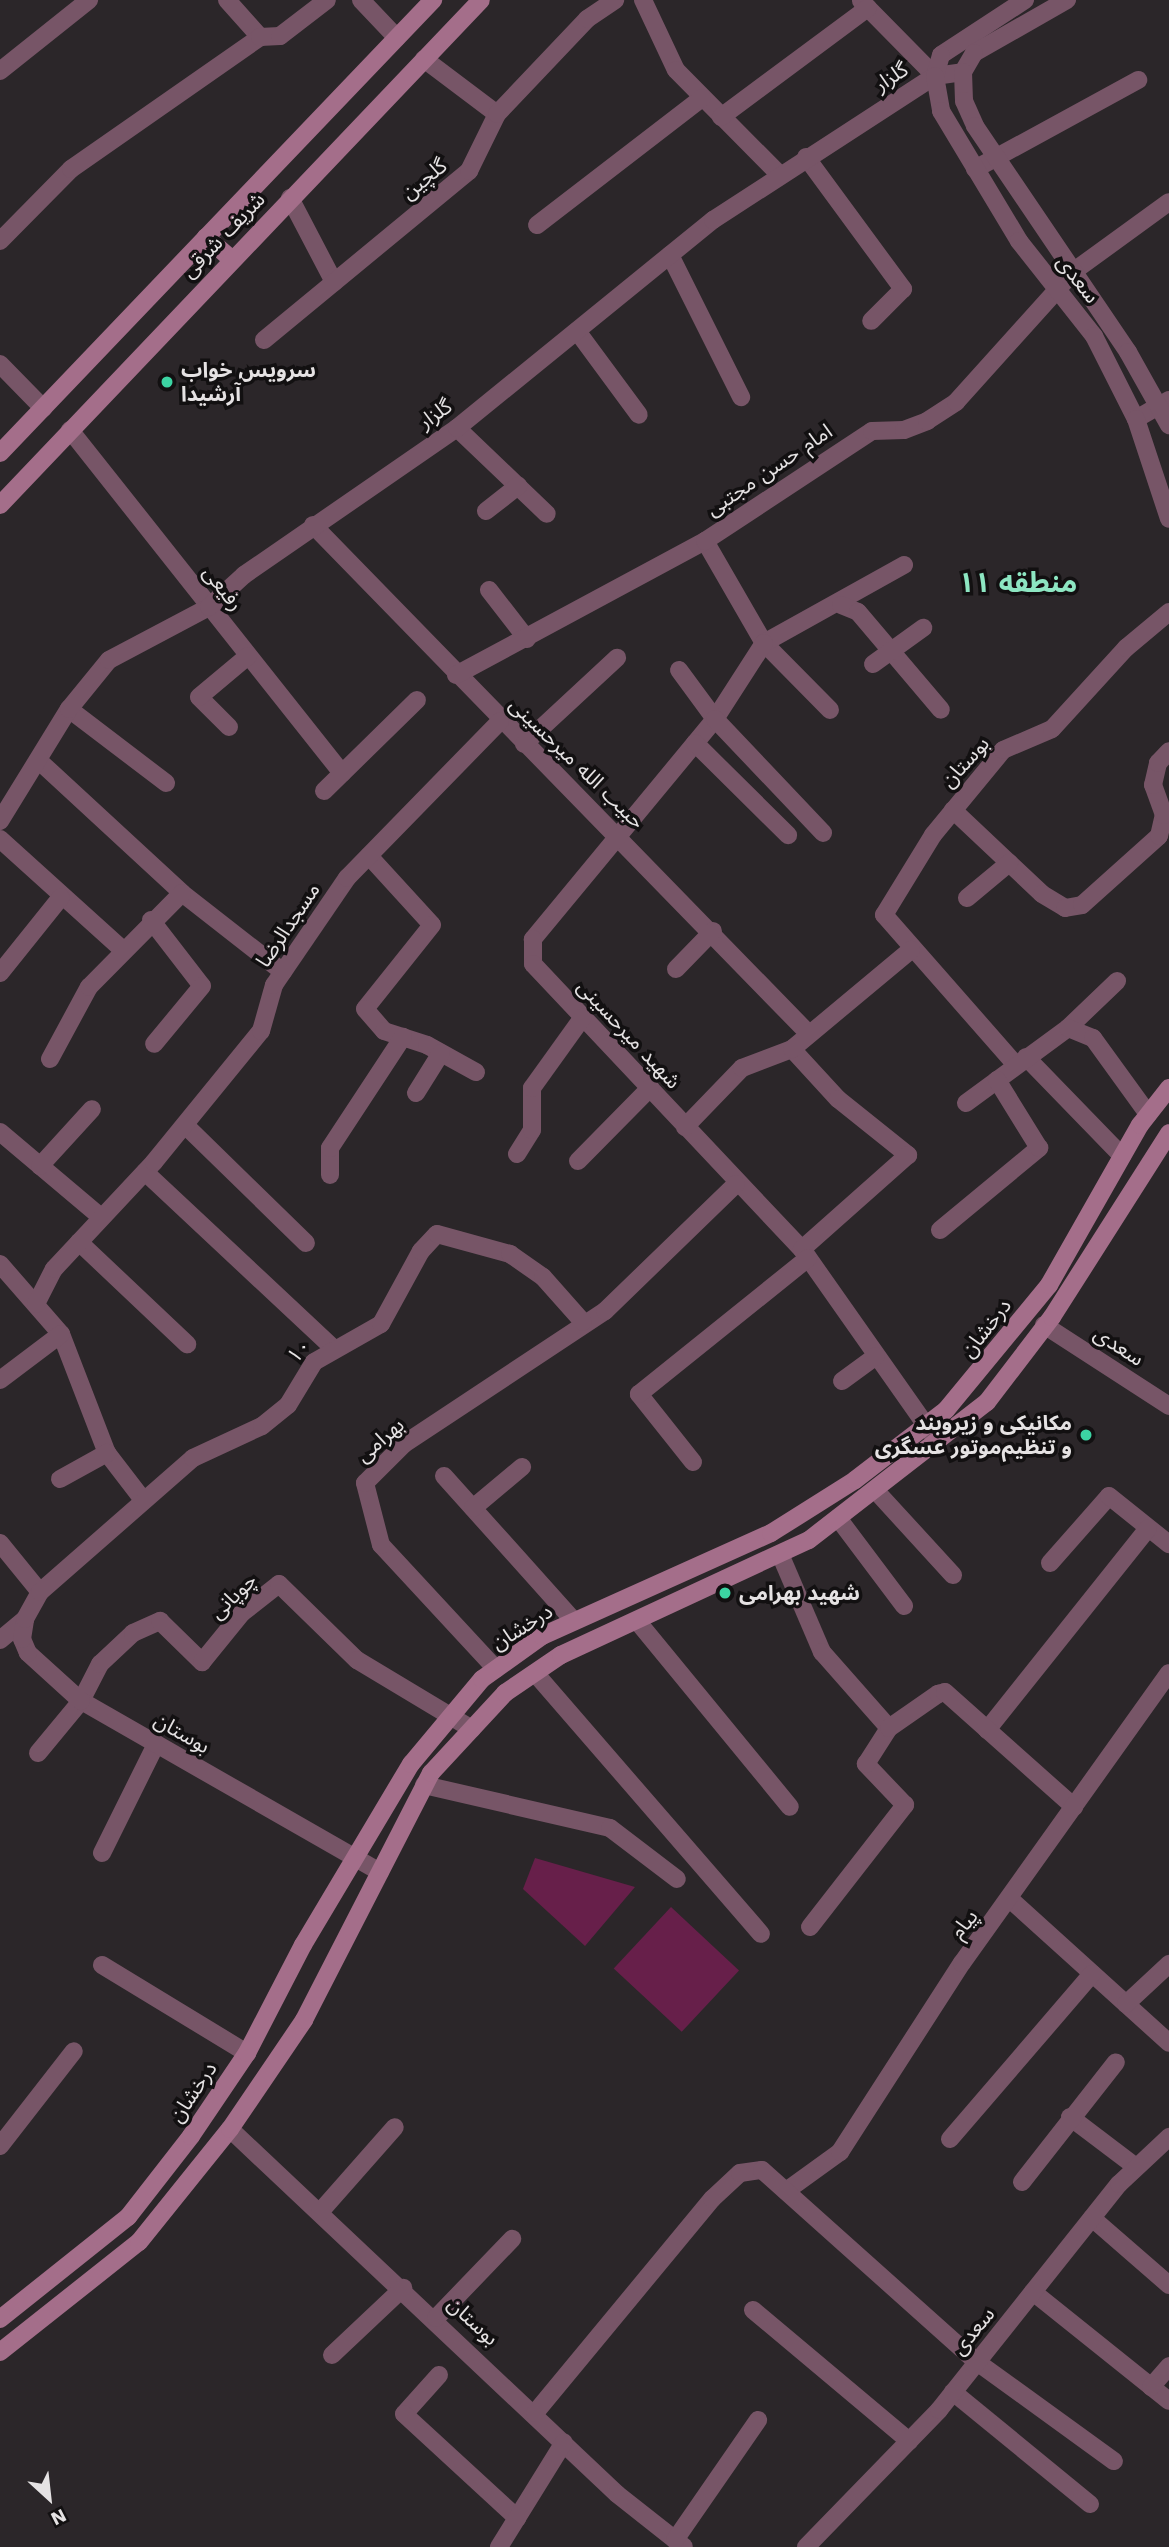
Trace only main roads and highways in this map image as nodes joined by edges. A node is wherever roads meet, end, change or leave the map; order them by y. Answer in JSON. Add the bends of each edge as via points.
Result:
{"nodes":[{"id":1,"x":433,"y":0,"type":"edge"},
{"id":2,"x":481,"y":0,"type":"edge"},
{"id":3,"x":206,"y":237,"type":"junction"},
{"id":4,"x":231,"y":259,"type":"junction"},
{"id":5,"x":0,"y":453,"type":"edge"},
{"id":6,"x":0,"y":505,"type":"edge"},
{"id":7,"x":1169,"y":1088,"type":"edge"},
{"id":8,"x":1169,"y":1133,"type":"edge"},
{"id":9,"x":0,"y":2319,"type":"edge"},
{"id":10,"x":0,"y":2352,"type":"edge"}],
"edges":[{"from":1,"to":3,"type":"main road","name":"شریف شرقی"},
{"from":2,"to":4,"type":"main road","name":"شریف شرقی"},
{"from":3,"to":4,"type":"main road"},
{"from":3,"to":5,"type":"main road","name":"شریف شرقی"},
{"from":4,"to":6,"type":"main road","name":"شریف شرقی"},
{"from":7,"to":9,"type":"main road","name":"درخشان","via":[[1122,1156],[1049,1285],[984,1369],[925,1426],[771,1533],[575,1621],[496,1669],[411,1764],[247,2053],[128,2217]]},
{"from":8,"to":10,"type":"main road","via":[[1044,1325],[987,1402],[876,1491],[780,1554],[561,1655],[505,1693],[424,1785],[304,2020],[230,2129],[139,2242]]}]}
